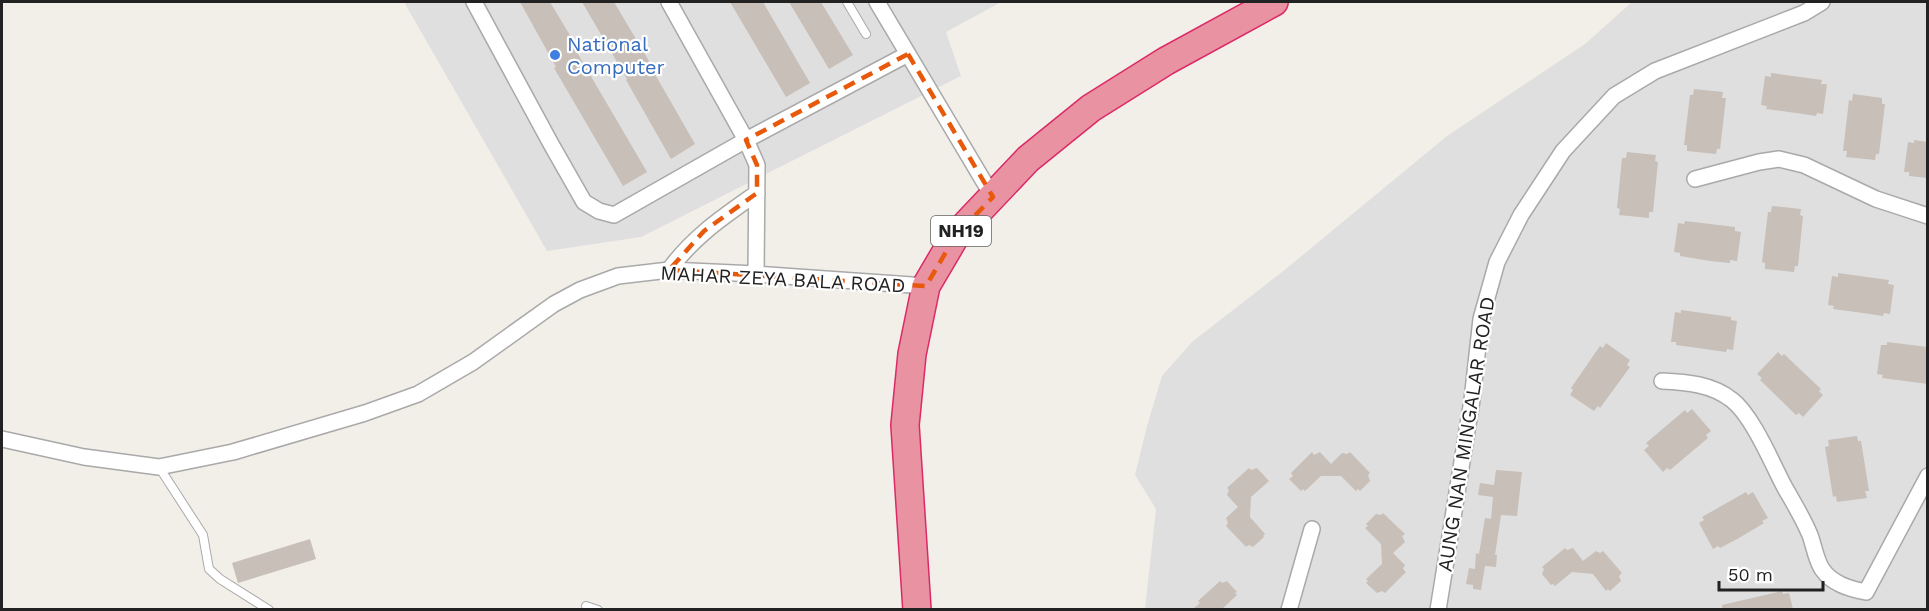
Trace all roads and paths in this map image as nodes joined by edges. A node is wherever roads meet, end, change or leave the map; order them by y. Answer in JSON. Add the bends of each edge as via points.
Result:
{"nodes":[{"id":1,"x":474,"y":2,"type":"edge"},
{"id":2,"x":669,"y":2,"type":"edge"},
{"id":3,"x":847,"y":2,"type":"edge"},
{"id":4,"x":877,"y":2,"type":"edge"},
{"id":5,"x":1274,"y":2,"type":"edge"},
{"id":6,"x":1822,"y":2,"type":"edge"},
{"id":7,"x":866,"y":34,"type":"dead end"},
{"id":8,"x":908,"y":54,"type":"junction"},
{"id":9,"x":746,"y":140,"type":"junction"},
{"id":10,"x":1695,"y":179,"type":"dead end"},
{"id":11,"x":757,"y":193,"type":"junction"},
{"id":12,"x":993,"y":197,"type":"junction"},
{"id":13,"x":1928,"y":216,"type":"edge"},
{"id":14,"x":669,"y":270,"type":"junction"},
{"id":15,"x":756,"y":274,"type":"junction"},
{"id":16,"x":926,"y":286,"type":"junction"},
{"id":17,"x":1662,"y":381,"type":"dead end"},
{"id":18,"x":2,"y":439,"type":"edge"},
{"id":19,"x":159,"y":467,"type":"junction"},
{"id":20,"x":1928,"y":476,"type":"edge"},
{"id":21,"x":1312,"y":529,"type":"dead end"},
{"id":22,"x":586,"y":606,"type":"dead end"},
{"id":23,"x":269,"y":609,"type":"edge"},
{"id":24,"x":598,"y":609,"type":"edge"},
{"id":25,"x":917,"y":609,"type":"edge"},
{"id":26,"x":1289,"y":609,"type":"edge"},
{"id":27,"x":1438,"y":609,"type":"edge"}],
"edges":[{"from":1,"to":9,"type":"street","via":[[579,192],[585,202],[599,211],[614,215]]},
{"from":2,"to":9,"type":"street"},
{"from":3,"to":7,"type":"lane"},
{"from":4,"to":8,"type":"street"},
{"from":5,"to":12,"type":"highway","number":"NH19","via":[[1166,61],[1091,108],[1028,159]]},
{"from":6,"to":27,"type":"street","name":"AUNG NAN MINGALAR ROAD","via":[[1804,13],[1654,71],[1614,96],[1563,151],[1521,215],[1497,261],[1481,319]]},
{"from":8,"to":9,"type":"street"},
{"from":8,"to":12,"type":"street"},
{"from":9,"to":11,"type":"street","via":[[757,165]]},
{"from":10,"to":13,"type":"street","via":[[1779,159],[1804,165],[1876,199]]},
{"from":11,"to":14,"type":"street","via":[[705,231]]},
{"from":11,"to":15,"type":"street"},
{"from":12,"to":16,"type":"highway","number":"NH19","via":[[956,235]]},
{"from":14,"to":15,"type":"street","name":"MAHAR ZEYA BALA ROAD"},
{"from":14,"to":19,"type":"street","name":"MAHAR ZEYA BALA ROAD","via":[[618,276],[580,290],[418,394],[233,452]]},
{"from":15,"to":16,"type":"street","name":"MAHAR ZEYA BALA ROAD"},
{"from":16,"to":25,"type":"highway","number":"NH19","via":[[912,354],[905,425]]},
{"from":17,"to":20,"type":"street","via":[[1709,388],[1732,400],[1747,416],[1809,534],[1821,568],[1850,589],[1866,592]]},
{"from":18,"to":19,"type":"street","name":"MAHAR ZEYA BALA ROAD","via":[[84,457]]},
{"from":19,"to":23,"type":"lane","via":[[203,535],[209,569]]},
{"from":21,"to":26,"type":"street"},
{"from":22,"to":24,"type":"lane"}]}
